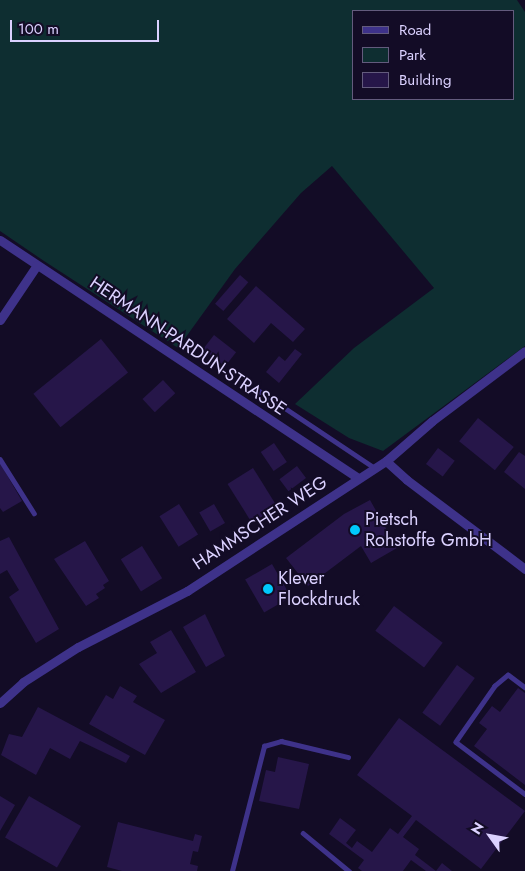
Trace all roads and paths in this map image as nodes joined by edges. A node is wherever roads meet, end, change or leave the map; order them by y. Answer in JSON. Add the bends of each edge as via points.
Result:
{"nodes":[{"id":1,"x":0,"y":240,"type":"edge"},
{"id":2,"x":37,"y":265,"type":"junction"},
{"id":3,"x":0,"y":320,"type":"edge"},
{"id":4,"x":525,"y":351,"type":"edge"},
{"id":5,"x":258,"y":390,"type":"dead end"},
{"id":6,"x":0,"y":459,"type":"edge"},
{"id":7,"x":386,"y":461,"type":"junction"},
{"id":8,"x":375,"y":468,"type":"junction"},
{"id":9,"x":358,"y":478,"type":"junction"},
{"id":10,"x":34,"y":513,"type":"dead end"},
{"id":11,"x":525,"y":569,"type":"edge"},
{"id":12,"x":525,"y":688,"type":"edge"},
{"id":13,"x":0,"y":703,"type":"edge"},
{"id":14,"x":348,"y":757,"type":"dead end"},
{"id":15,"x":525,"y":794,"type":"edge"},
{"id":16,"x":303,"y":833,"type":"dead end"},
{"id":17,"x":232,"y":871,"type":"edge"},
{"id":18,"x":349,"y":871,"type":"edge"}],
"edges":[{"from":1,"to":2,"type":"street","name":"HERMANN-PARDUN-STRASSE"},
{"from":2,"to":3,"type":"street"},
{"from":2,"to":9,"type":"street","name":"HERMANN-PARDUN-STRASSE"},
{"from":4,"to":7,"type":"street","name":"HAMMSCHER WEG","via":[[432,421]]},
{"from":5,"to":8,"type":"lane"},
{"from":6,"to":10,"type":"lane"},
{"from":7,"to":8,"type":"street","name":"HAMMSCHER WEG"},
{"from":7,"to":11,"type":"street"},
{"from":8,"to":9,"type":"street","name":"HAMMSCHER WEG"},
{"from":9,"to":13,"type":"street","name":"HAMMSCHER WEG","via":[[187,591],[62,657],[22,682]]},
{"from":12,"to":15,"type":"lane","via":[[508,675],[495,686],[456,742]]},
{"from":14,"to":17,"type":"lane","via":[[281,741],[272,741],[264,746]]},
{"from":16,"to":18,"type":"lane"}]}
